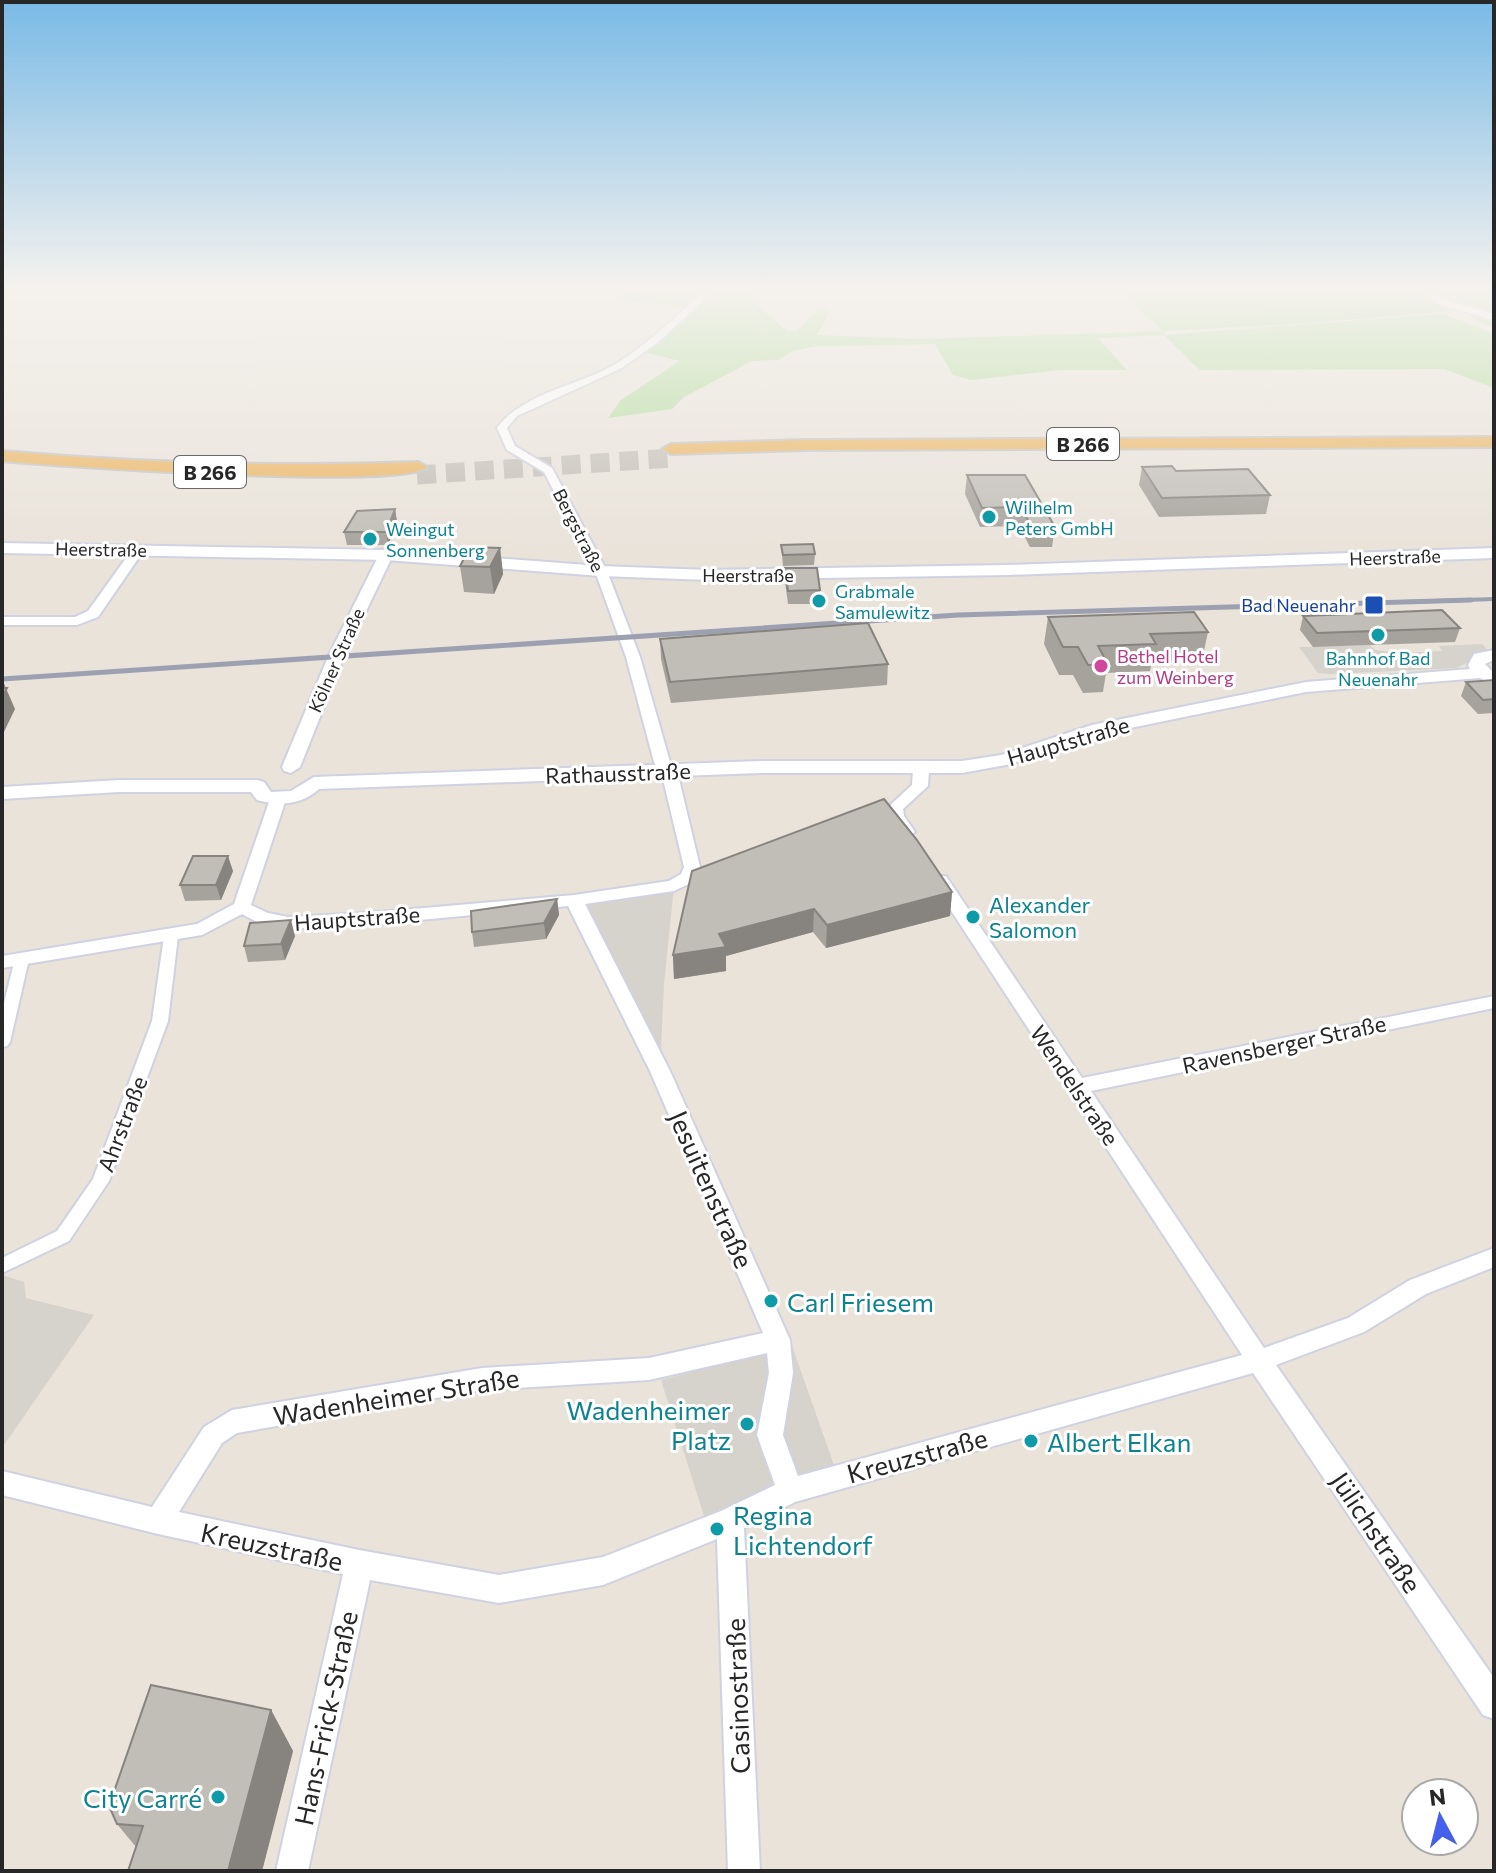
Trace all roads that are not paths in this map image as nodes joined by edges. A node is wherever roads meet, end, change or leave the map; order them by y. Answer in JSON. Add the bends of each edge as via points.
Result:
{"nodes":[{"id":1,"x":594,"y":377,"type":"edge"},
{"id":2,"x":1494,"y":442,"type":"edge"},
{"id":3,"x":1494,"y":452,"type":"edge"},
{"id":4,"x":2,"y":456,"type":"edge"},
{"id":5,"x":2,"y":467,"type":"edge"},
{"id":6,"x":2,"y":548,"type":"edge"},
{"id":7,"x":138,"y":550,"type":"junction"},
{"id":8,"x":1494,"y":553,"type":"edge"},
{"id":9,"x":386,"y":555,"type":"junction"},
{"id":10,"x":601,"y":571,"type":"junction"},
{"id":11,"x":2,"y":621,"type":"edge"},
{"id":12,"x":1494,"y":655,"type":"edge"},
{"id":13,"x":1488,"y":676,"type":"edge"},
{"id":14,"x":921,"y":769,"type":"junction"},
{"id":15,"x":668,"y":771,"type":"junction"},
{"id":16,"x":273,"y":774,"type":"junction"},
{"id":17,"x":314,"y":783,"type":"junction"},
{"id":18,"x":2,"y":793,"type":"edge"},
{"id":19,"x":278,"y":799,"type":"junction"},
{"id":20,"x":913,"y":840,"type":"edge"},
{"id":21,"x":929,"y":865,"type":"edge"},
{"id":22,"x":688,"y":879,"type":"joint"},
{"id":23,"x":574,"y":900,"type":"junction"},
{"id":24,"x":242,"y":907,"type":"junction"},
{"id":25,"x":171,"y":936,"type":"junction"},
{"id":26,"x":22,"y":959,"type":"junction"},
{"id":27,"x":2,"y":962,"type":"edge"},
{"id":28,"x":1494,"y":1002,"type":"edge"},
{"id":29,"x":2,"y":1042,"type":"edge"},
{"id":30,"x":1075,"y":1087,"type":"junction"},
{"id":31,"x":1494,"y":1257,"type":"edge"},
{"id":32,"x":2,"y":1266,"type":"edge"},
{"id":33,"x":778,"y":1340,"type":"junction"},
{"id":34,"x":1259,"y":1361,"type":"junction"},
{"id":35,"x":2,"y":1483,"type":"edge"},
{"id":36,"x":790,"y":1491,"type":"junction"},
{"id":37,"x":158,"y":1521,"type":"junction"},
{"id":38,"x":730,"y":1521,"type":"junction"},
{"id":39,"x":359,"y":1564,"type":"junction"},
{"id":40,"x":1494,"y":1704,"type":"edge"},
{"id":41,"x":292,"y":1871,"type":"edge"},
{"id":42,"x":744,"y":1871,"type":"edge"}],
"edges":[{"from":1,"to":10,"type":"street","name":"Bergstraße","via":[[513,414],[502,428],[511,448],[548,470]]},
{"from":2,"to":3,"type":"highway","number":"B 266","via":[[808,445],[672,454],[1392,448]]},
{"from":4,"to":5,"type":"highway","number":"B 266","via":[[200,471],[418,471],[221,480]]},
{"from":6,"to":7,"type":"main road","name":"Heerstraße"},
{"from":7,"to":9,"type":"main road","name":"Heerstraße"},
{"from":7,"to":11,"type":"street","via":[[93,614],[77,621]]},
{"from":8,"to":10,"type":"main road","name":"Heerstraße","via":[[824,575]]},
{"from":9,"to":10,"type":"main road","name":"Heerstraße"},
{"from":9,"to":16,"type":"street","name":"Kölner Straße"},
{"from":10,"to":15,"type":"street","name":"Bergstraße"},
{"from":12,"to":13,"type":"street","via":[[1476,661]]},
{"from":13,"to":14,"type":"street","name":"Hauptstraße","via":[[1306,687],[1092,730],[984,764]]},
{"from":14,"to":15,"type":"street","name":"Rathausstraße"},
{"from":14,"to":20,"type":"street","via":[[920,786],[886,809]]},
{"from":15,"to":17,"type":"street","name":"Rathausstraße"},
{"from":15,"to":22,"type":"street","name":"Bergstraße","via":[[692,867]]},
{"from":16,"to":17,"type":"street","via":[[308,770]]},
{"from":16,"to":18,"type":"street"},
{"from":16,"to":19,"type":"street","via":[[264,796]]},
{"from":17,"to":19,"type":"street","via":[[303,794]]},
{"from":19,"to":24,"type":"street"},
{"from":21,"to":30,"type":"street","name":"Wendelstraße"},
{"from":22,"to":23,"type":"street","name":"Hauptstraße"},
{"from":23,"to":24,"type":"street","name":"Hauptstraße","via":[[288,923]]},
{"from":23,"to":33,"type":"street","name":"Jesuitenstraße","via":[[660,1071]]},
{"from":24,"to":25,"type":"street","via":[[202,929]]},
{"from":25,"to":26,"type":"street"},
{"from":25,"to":32,"type":"street","name":"Ahrstraße","via":[[160,1021],[101,1181],[63,1236]]},
{"from":26,"to":27,"type":"street"},
{"from":26,"to":29,"type":"street"},
{"from":28,"to":30,"type":"street","name":"Ravensberger Straße"},
{"from":30,"to":34,"type":"street","name":"Wendelstraße"},
{"from":31,"to":34,"type":"street","name":"Kreuzstraße","via":[[1418,1287],[1356,1325]]},
{"from":33,"to":36,"type":"street","name":"Jesuitenstraße","via":[[781,1373],[770,1435]]},
{"from":33,"to":37,"type":"street","name":"Wadenheimer Straße","via":[[649,1369],[482,1379],[232,1422],[213,1435]]},
{"from":34,"to":36,"type":"street","name":"Kreuzstraße"},
{"from":34,"to":40,"type":"street","name":"Jülichstraße"},
{"from":35,"to":37,"type":"street","name":"Kreuzstraße"},
{"from":36,"to":38,"type":"street","name":"Kreuzstraße"},
{"from":37,"to":39,"type":"street","name":"Kreuzstraße"},
{"from":38,"to":39,"type":"street","name":"Kreuzstraße","via":[[603,1571],[499,1589]]},
{"from":38,"to":42,"type":"street","name":"Casinostraße"},
{"from":39,"to":41,"type":"street","name":"Hans-Frick-Straße"}]}
